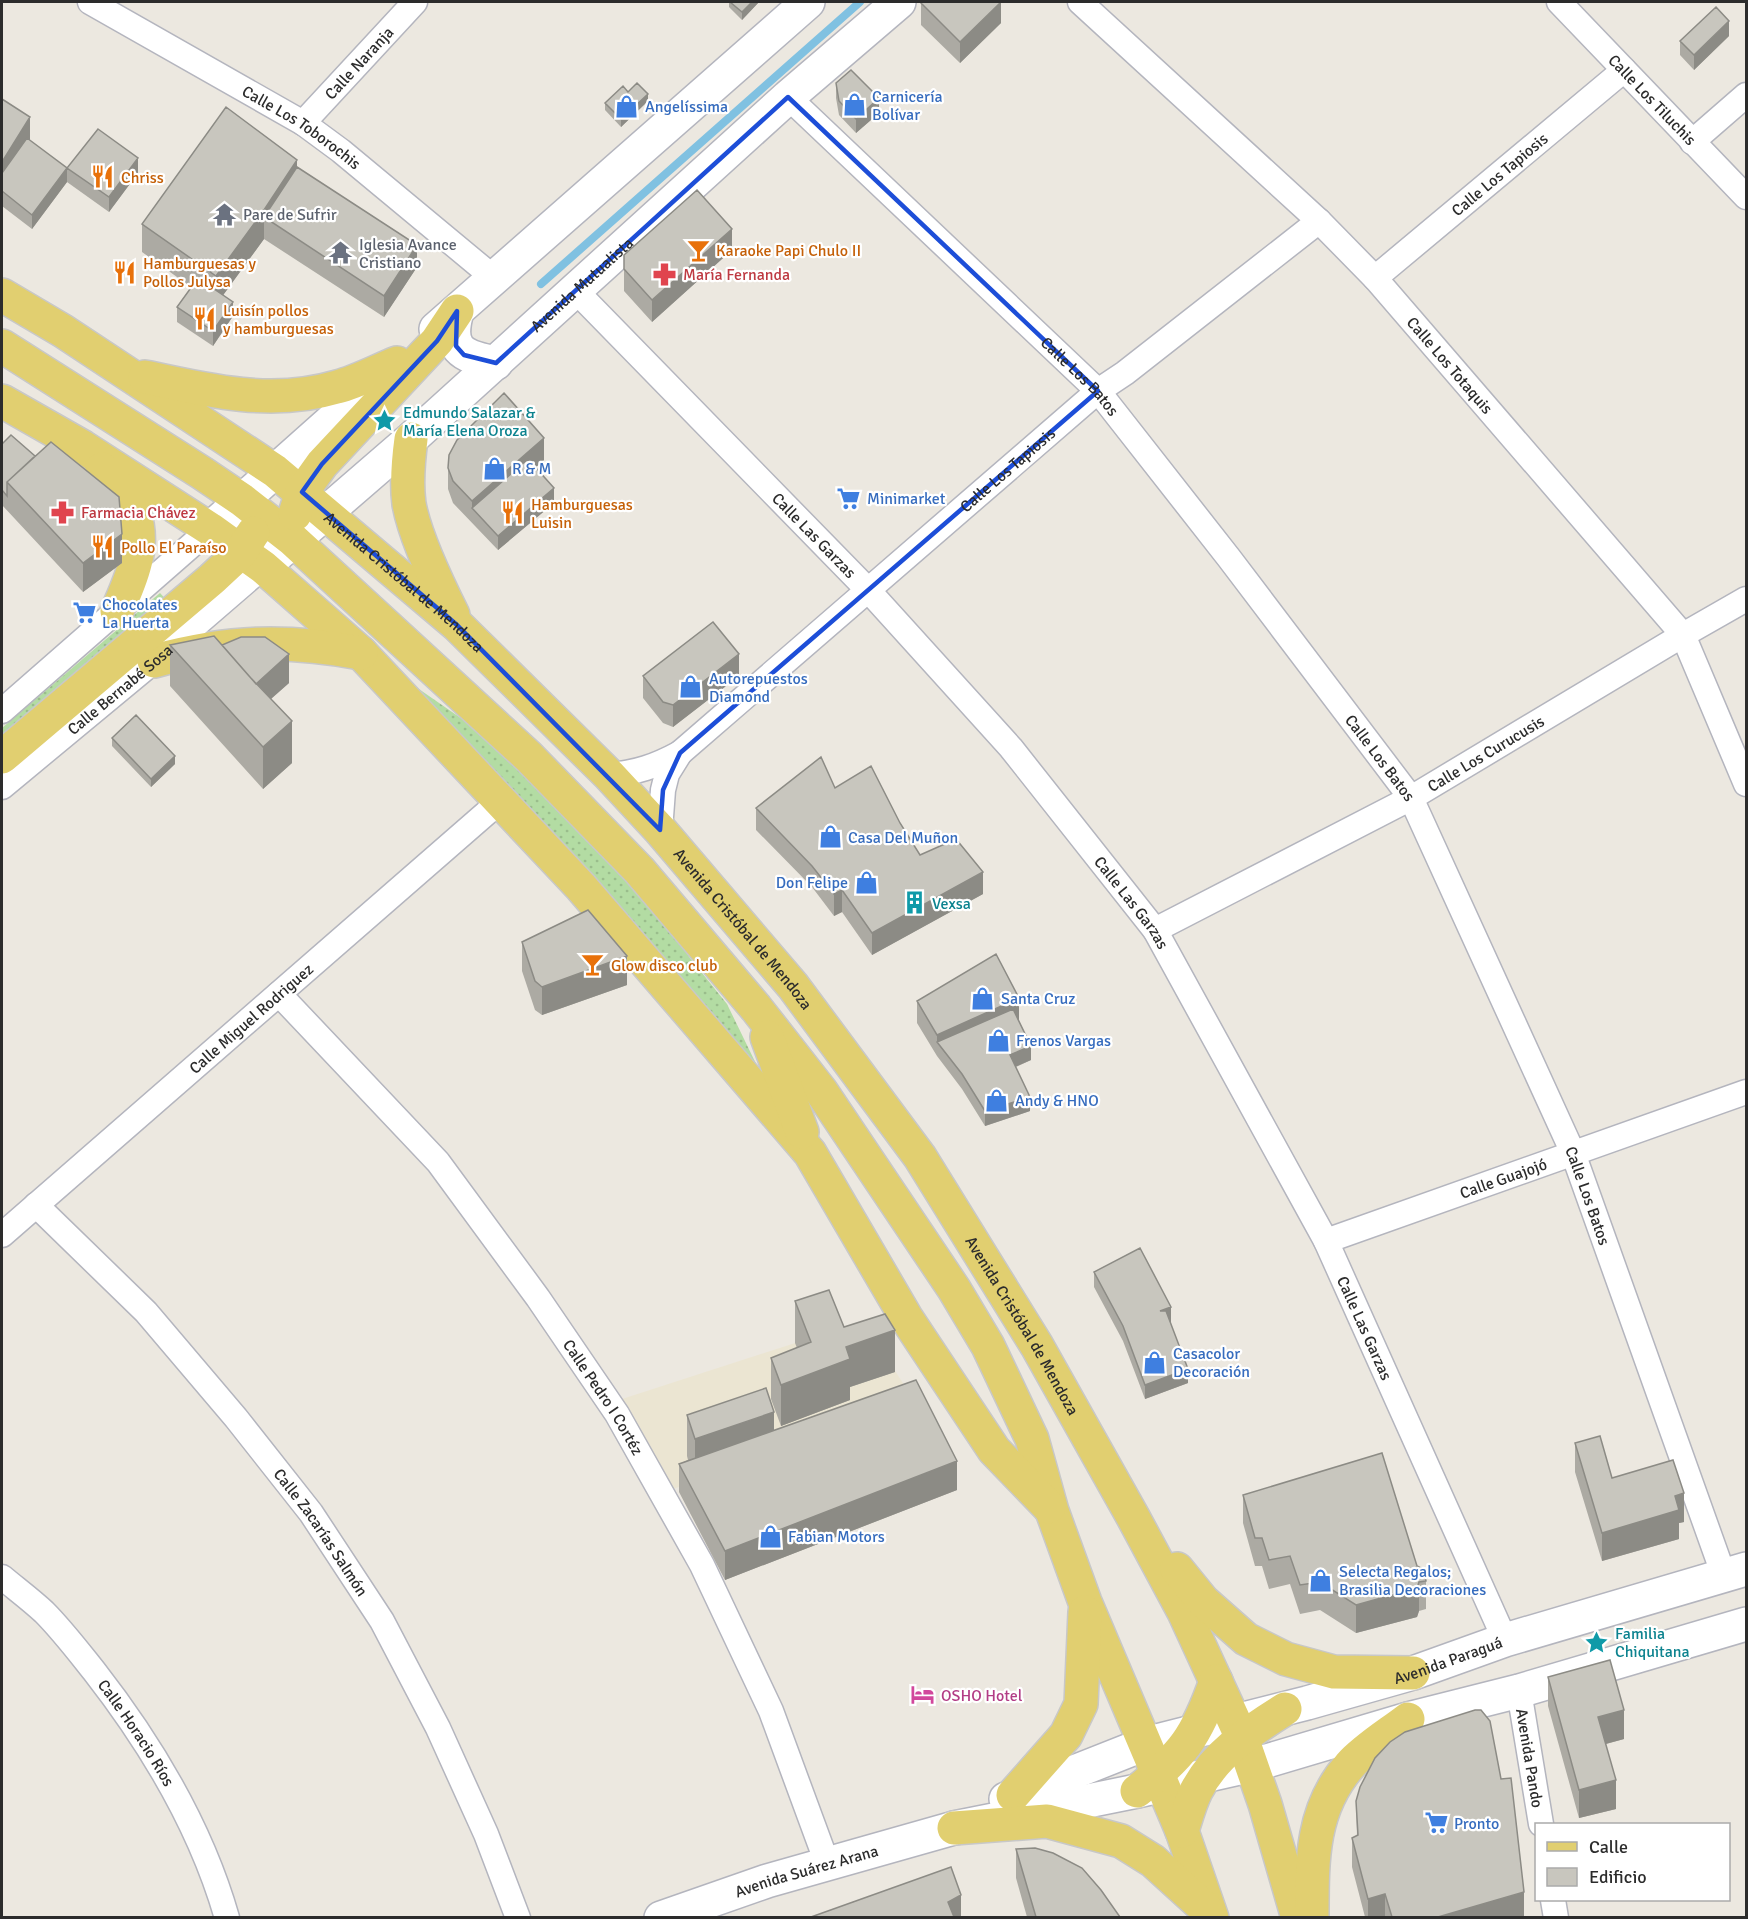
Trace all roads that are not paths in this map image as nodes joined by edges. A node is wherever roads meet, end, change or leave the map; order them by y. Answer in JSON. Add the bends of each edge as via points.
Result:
{"nodes":[{"id":1,"x":90,"y":2,"type":"edge"},
{"id":2,"x":415,"y":2,"type":"edge"},
{"id":3,"x":808,"y":2,"type":"edge"},
{"id":4,"x":899,"y":2,"type":"edge"},
{"id":5,"x":1080,"y":2,"type":"edge"},
{"id":6,"x":1559,"y":2,"type":"edge"},
{"id":7,"x":1624,"y":70,"type":"junction"},
{"id":8,"x":1746,"y":95,"type":"edge"},
{"id":9,"x":788,"y":97,"type":"junction"},
{"id":10,"x":303,"y":123,"type":"junction"},
{"id":11,"x":1692,"y":142,"type":"junction"},
{"id":12,"x":1746,"y":197,"type":"edge"},
{"id":13,"x":1319,"y":221,"type":"junction"},
{"id":14,"x":494,"y":278,"type":"junction"},
{"id":15,"x":1375,"y":278,"type":"junction"},
{"id":16,"x":574,"y":289,"type":"junction"},
{"id":17,"x":2,"y":295,"type":"edge"},
{"id":18,"x":457,"y":310,"type":"junction"},
{"id":19,"x":2,"y":346,"type":"edge"},
{"id":20,"x":397,"y":363,"type":"junction"},
{"id":21,"x":496,"y":363,"type":"junction"},
{"id":22,"x":123,"y":372,"type":"junction"},
{"id":23,"x":1098,"y":391,"type":"junction"},
{"id":24,"x":2,"y":401,"type":"edge"},
{"id":25,"x":411,"y":439,"type":"junction"},
{"id":26,"x":83,"y":447,"type":"junction"},
{"id":27,"x":259,"y":484,"type":"junction"},
{"id":28,"x":313,"y":502,"type":"junction"},
{"id":29,"x":210,"y":529,"type":"junction"},
{"id":30,"x":293,"y":540,"type":"junction"},
{"id":31,"x":252,"y":559,"type":"junction"},
{"id":32,"x":868,"y":590,"type":"junction"},
{"id":33,"x":1746,"y":599,"type":"edge"},
{"id":34,"x":117,"y":611,"type":"junction"},
{"id":35,"x":328,"y":624,"type":"junction"},
{"id":36,"x":457,"y":625,"type":"junction"},
{"id":37,"x":1683,"y":635,"type":"junction"},
{"id":38,"x":361,"y":653,"type":"junction"},
{"id":39,"x":154,"y":661,"type":"junction"},
{"id":40,"x":2,"y":711,"type":"edge"},
{"id":41,"x":680,"y":753,"type":"junction"},
{"id":42,"x":2,"y":758,"type":"edge"},
{"id":43,"x":609,"y":775,"type":"junction"},
{"id":44,"x":1746,"y":784,"type":"edge"},
{"id":45,"x":2,"y":787,"type":"edge"},
{"id":46,"x":1411,"y":798,"type":"junction"},
{"id":47,"x":499,"y":802,"type":"junction"},
{"id":48,"x":660,"y":830,"type":"junction"},
{"id":49,"x":1155,"y":930,"type":"junction"},
{"id":50,"x":279,"y":994,"type":"junction"},
{"id":51,"x":756,"y":1008,"type":"junction"},
{"id":52,"x":1746,"y":1092,"type":"edge"},
{"id":53,"x":810,"y":1154,"type":"junction"},
{"id":54,"x":1573,"y":1154,"type":"junction"},
{"id":55,"x":36,"y":1205,"type":"junction"},
{"id":56,"x":2,"y":1235,"type":"edge"},
{"id":57,"x":1326,"y":1241,"type":"junction"},
{"id":58,"x":1052,"y":1511,"type":"junction"},
{"id":59,"x":1134,"y":1517,"type":"junction"},
{"id":60,"x":1735,"y":1573,"type":"edge"},
{"id":61,"x":2,"y":1577,"type":"edge"},
{"id":62,"x":1085,"y":1602,"type":"junction"},
{"id":63,"x":1746,"y":1624,"type":"edge"},
{"id":64,"x":1505,"y":1640,"type":"junction"},
{"id":65,"x":1413,"y":1673,"type":"junction"},
{"id":66,"x":1216,"y":1681,"type":"junction"},
{"id":67,"x":1519,"y":1691,"type":"junction"},
{"id":68,"x":1408,"y":1719,"type":"junction"},
{"id":69,"x":1195,"y":1731,"type":"junction"},
{"id":70,"x":1243,"y":1742,"type":"junction"},
{"id":71,"x":1145,"y":1744,"type":"junction"},
{"id":72,"x":1207,"y":1776,"type":"junction"},
{"id":73,"x":1152,"y":1784,"type":"junction"},
{"id":74,"x":1013,"y":1795,"type":"junction"},
{"id":75,"x":1541,"y":1823,"type":"edge"},
{"id":76,"x":954,"y":1827,"type":"junction"},
{"id":77,"x":1182,"y":1831,"type":"junction"},
{"id":78,"x":827,"y":1863,"type":"junction"},
{"id":79,"x":1554,"y":1901,"type":"edge"},
{"id":80,"x":1211,"y":1915,"type":"edge"},
{"id":81,"x":227,"y":1917,"type":"edge"},
{"id":82,"x":518,"y":1917,"type":"edge"},
{"id":83,"x":661,"y":1917,"type":"edge"},
{"id":84,"x":1298,"y":1917,"type":"edge"},
{"id":85,"x":1312,"y":1917,"type":"edge"},
{"id":86,"x":1557,"y":1917,"type":"edge"}],
"edges":[{"from":1,"to":10,"type":"street","name":"Calle Los Toborochis"},
{"from":2,"to":10,"type":"street","name":"Calle Naranja"},
{"from":3,"to":14,"type":"main road"},
{"from":4,"to":9,"type":"main road","name":"Avenida Mutualista"},
{"from":5,"to":13,"type":"street","name":"Calle Los Totaquis"},
{"from":6,"to":7,"type":"street","name":"Calle Los Tiluchis"},
{"from":7,"to":11,"type":"street","name":"Calle Los Tiluchis"},
{"from":7,"to":15,"type":"street","name":"Calle Los Tapiosis"},
{"from":8,"to":11,"type":"street"},
{"from":9,"to":16,"type":"main road","name":"Avenida Mutualista"},
{"from":9,"to":23,"type":"street","name":"Calle Los Batos"},
{"from":10,"to":14,"type":"street","name":"Calle Los Toborochis"},
{"from":11,"to":12,"type":"street","name":"Calle Los Tiluchis"},
{"from":13,"to":15,"type":"street","name":"Calle Los Totaquis"},
{"from":13,"to":23,"type":"street","name":"Calle Los Tapiosis"},
{"from":14,"to":18,"type":"main road"},
{"from":15,"to":37,"type":"street","name":"Calle Los Totaquis"},
{"from":16,"to":21,"type":"main road","name":"Avenida Mutualista"},
{"from":16,"to":32,"type":"street","name":"Calle Las Garzas"},
{"from":17,"to":22,"type":"main road","name":"Avenida Cristóbal de Mendoza"},
{"from":18,"to":20,"type":"main road"},
{"from":18,"to":21,"type":"main road","via":[[453,337],[456,346],[464,355]]},
{"from":18,"to":28,"type":"main road","via":[[437,341],[321,464]]},
{"from":19,"to":27,"type":"main road","name":"Avenida Cristóbal de Mendoza"},
{"from":20,"to":22,"type":"main road","via":[[337,387],[292,396],[211,391]]},
{"from":20,"to":27,"type":"main road"},
{"from":21,"to":25,"type":"main road","name":"Avenida Mutualista"},
{"from":22,"to":27,"type":"main road","name":"Avenida Cristóbal de Mendoza"},
{"from":23,"to":32,"type":"street","name":"Calle Los Tapiosis"},
{"from":23,"to":46,"type":"street","name":"Calle Los Batos"},
{"from":24,"to":26,"type":"main road","name":"Avenida Cristóbal de Mendoza"},
{"from":25,"to":28,"type":"main road","name":"Avenida Mutualista"},
{"from":25,"to":36,"type":"main road","via":[[409,505]]},
{"from":26,"to":29,"type":"main road","name":"Avenida Cristóbal de Mendoza"},
{"from":26,"to":34,"type":"main road","via":[[118,487],[133,511],[138,535],[134,569]]},
{"from":27,"to":28,"type":"main road","name":"Avenida Cristóbal de Mendoza"},
{"from":27,"to":29,"type":"main road"},
{"from":27,"to":30,"type":"main road","name":"Avenida Cristóbal de Mendoza"},
{"from":27,"to":31,"type":"main road"},
{"from":28,"to":30,"type":"main road","name":"Avenida Mutualista"},
{"from":28,"to":36,"type":"main road","name":"Avenida Cristóbal de Mendoza"},
{"from":29,"to":31,"type":"main road","name":"Avenida Cristóbal de Mendoza"},
{"from":29,"to":34,"type":"street"},
{"from":30,"to":31,"type":"main road","name":"Avenida Mutualista"},
{"from":30,"to":35,"type":"main road","via":[[301,573]]},
{"from":30,"to":51,"type":"main road","name":"Avenida Cristóbal de Mendoza","via":[[529,757],[661,894]]},
{"from":31,"to":35,"type":"main road","name":"Avenida Cristóbal de Mendoza"},
{"from":31,"to":39,"type":"street","name":"Calle Bernabé Sosa"},
{"from":31,"to":42,"type":"main road"},
{"from":32,"to":41,"type":"street","name":"Calle Los Tapiosis"},
{"from":32,"to":49,"type":"street","name":"Calle Las Garzas","via":[[1011,748]]},
{"from":33,"to":37,"type":"street","name":"Calle Los Curucusis"},
{"from":34,"to":40,"type":"street"},
{"from":35,"to":38,"type":"main road","name":"Avenida Cristóbal de Mendoza"},
{"from":36,"to":43,"type":"main road","name":"Avenida Cristóbal de Mendoza"},
{"from":37,"to":44,"type":"street","name":"Calle Los Totaquis"},
{"from":37,"to":46,"type":"street","name":"Calle Los Curucusis"},
{"from":38,"to":39,"type":"main road","via":[[319,646],[234,644]]},
{"from":38,"to":47,"type":"main road","name":"Avenida Cristóbal de Mendoza"},
{"from":39,"to":45,"type":"street","name":"Calle Bernabé Sosa"},
{"from":41,"to":43,"type":"street","name":"Calle Los Tapiosis","via":[[650,768]]},
{"from":41,"to":48,"type":"street","name":"Calle Los Tapiosis","via":[[667,774]]},
{"from":43,"to":48,"type":"main road","name":"Avenida Cristóbal de Mendoza"},
{"from":46,"to":49,"type":"street","name":"Calle Los Curucusis"},
{"from":46,"to":54,"type":"street","name":"Calle Los Batos"},
{"from":47,"to":50,"type":"street","name":"Calle Miguel Rodriguez"},
{"from":47,"to":53,"type":"main road","name":"Avenida Cristóbal de Mendoza","via":[[581,887]]},
{"from":48,"to":59,"type":"main road","name":"Avenida Cristóbal de Mendoza","via":[[793,986],[920,1157],[1036,1346]]},
{"from":49,"to":57,"type":"street","name":"Calle Las Garzas"},
{"from":50,"to":55,"type":"street","name":"Calle Miguel Rodriguez"},
{"from":50,"to":78,"type":"street","name":"Calle Pedro I Cortéz","via":[[438,1162],[617,1414],[702,1565],[771,1711]]},
{"from":51,"to":53,"type":"main road"},
{"from":51,"to":58,"type":"main road","name":"Avenida Cristóbal de Mendoza","via":[[820,1091],[988,1346],[1032,1439]]},
{"from":52,"to":54,"type":"street","name":"Calle Guajojó"},
{"from":53,"to":58,"type":"main road","name":"Avenida Cristóbal de Mendoza","via":[[907,1319],[994,1450]]},
{"from":54,"to":57,"type":"street","name":"Calle Guajojó"},
{"from":54,"to":60,"type":"street","name":"Calle Los Batos"},
{"from":55,"to":56,"type":"street","name":"Calle Miguel Rodriguez"},
{"from":55,"to":82,"type":"street","name":"Calle Zacarías Salmón","via":[[146,1312],[311,1513],[382,1621],[438,1728]]},
{"from":57,"to":64,"type":"street","name":"Calle Las Garzas"},
{"from":58,"to":62,"type":"main road","name":"Avenida Cristóbal de Mendoza"},
{"from":59,"to":65,"type":"main road","via":[[1203,1601],[1246,1639],[1286,1659],[1334,1672]]},
{"from":59,"to":66,"type":"main road","name":"Avenida Cristóbal de Mendoza"},
{"from":60,"to":64,"type":"main road","name":"Avenida Paraguá"},
{"from":61,"to":81,"type":"street","name":"Calle Horacio Ríos","via":[[66,1635],[127,1714],[170,1785],[206,1857]]},
{"from":62,"to":71,"type":"main road","name":"Avenida Cristóbal de Mendoza"},
{"from":62,"to":74,"type":"main road","via":[[1081,1704],[1066,1735]]},
{"from":63,"to":67,"type":"main road","name":"Avenida Paraguá"},
{"from":64,"to":65,"type":"main road","name":"Avenida Paraguá"},
{"from":65,"to":70,"type":"main road","name":"Avenida Paraguá","via":[[1285,1709]]},
{"from":66,"to":69,"type":"main road"},
{"from":66,"to":70,"type":"main road","name":"Avenida Cristóbal de Mendoza"},
{"from":67,"to":68,"type":"main road","name":"Avenida Paraguá"},
{"from":67,"to":75,"type":"street","name":"Avenida Pando"},
{"from":68,"to":70,"type":"main road","name":"Avenida Paraguá"},
{"from":68,"to":85,"type":"main road","via":[[1352,1763],[1325,1801],[1315,1840]]},
{"from":69,"to":70,"type":"main road","name":"Avenida Paraguá"},
{"from":69,"to":71,"type":"main road","name":"Avenida Paraguá"},
{"from":69,"to":73,"type":"main road"},
{"from":70,"to":72,"type":"main road","name":"Avenida Paraguá"},
{"from":70,"to":84,"type":"main road","name":"Avenida Cristóbal de Mendoza"},
{"from":71,"to":73,"type":"main road","name":"Avenida Cristóbal de Mendoza"},
{"from":71,"to":74,"type":"main road","name":"Avenida Suárez Arana"},
{"from":72,"to":73,"type":"main road","name":"Avenida Paraguá"},
{"from":72,"to":77,"type":"main road","via":[[1196,1790]]},
{"from":73,"to":76,"type":"main road","name":"Avenida Suárez Arana"},
{"from":73,"to":77,"type":"main road","name":"Avenida Cristóbal de Mendoza"},
{"from":74,"to":76,"type":"main road","name":"Avenida Suárez Arana"},
{"from":76,"to":78,"type":"main road","name":"Avenida Suárez Arana"},
{"from":76,"to":80,"type":"main road","via":[[1047,1821],[1121,1841],[1153,1861]]},
{"from":77,"to":80,"type":"main road","name":"Avenida Cristóbal de Mendoza"},
{"from":78,"to":83,"type":"main road","name":"Avenida Suárez Arana"},
{"from":79,"to":86,"type":"street"}]}
